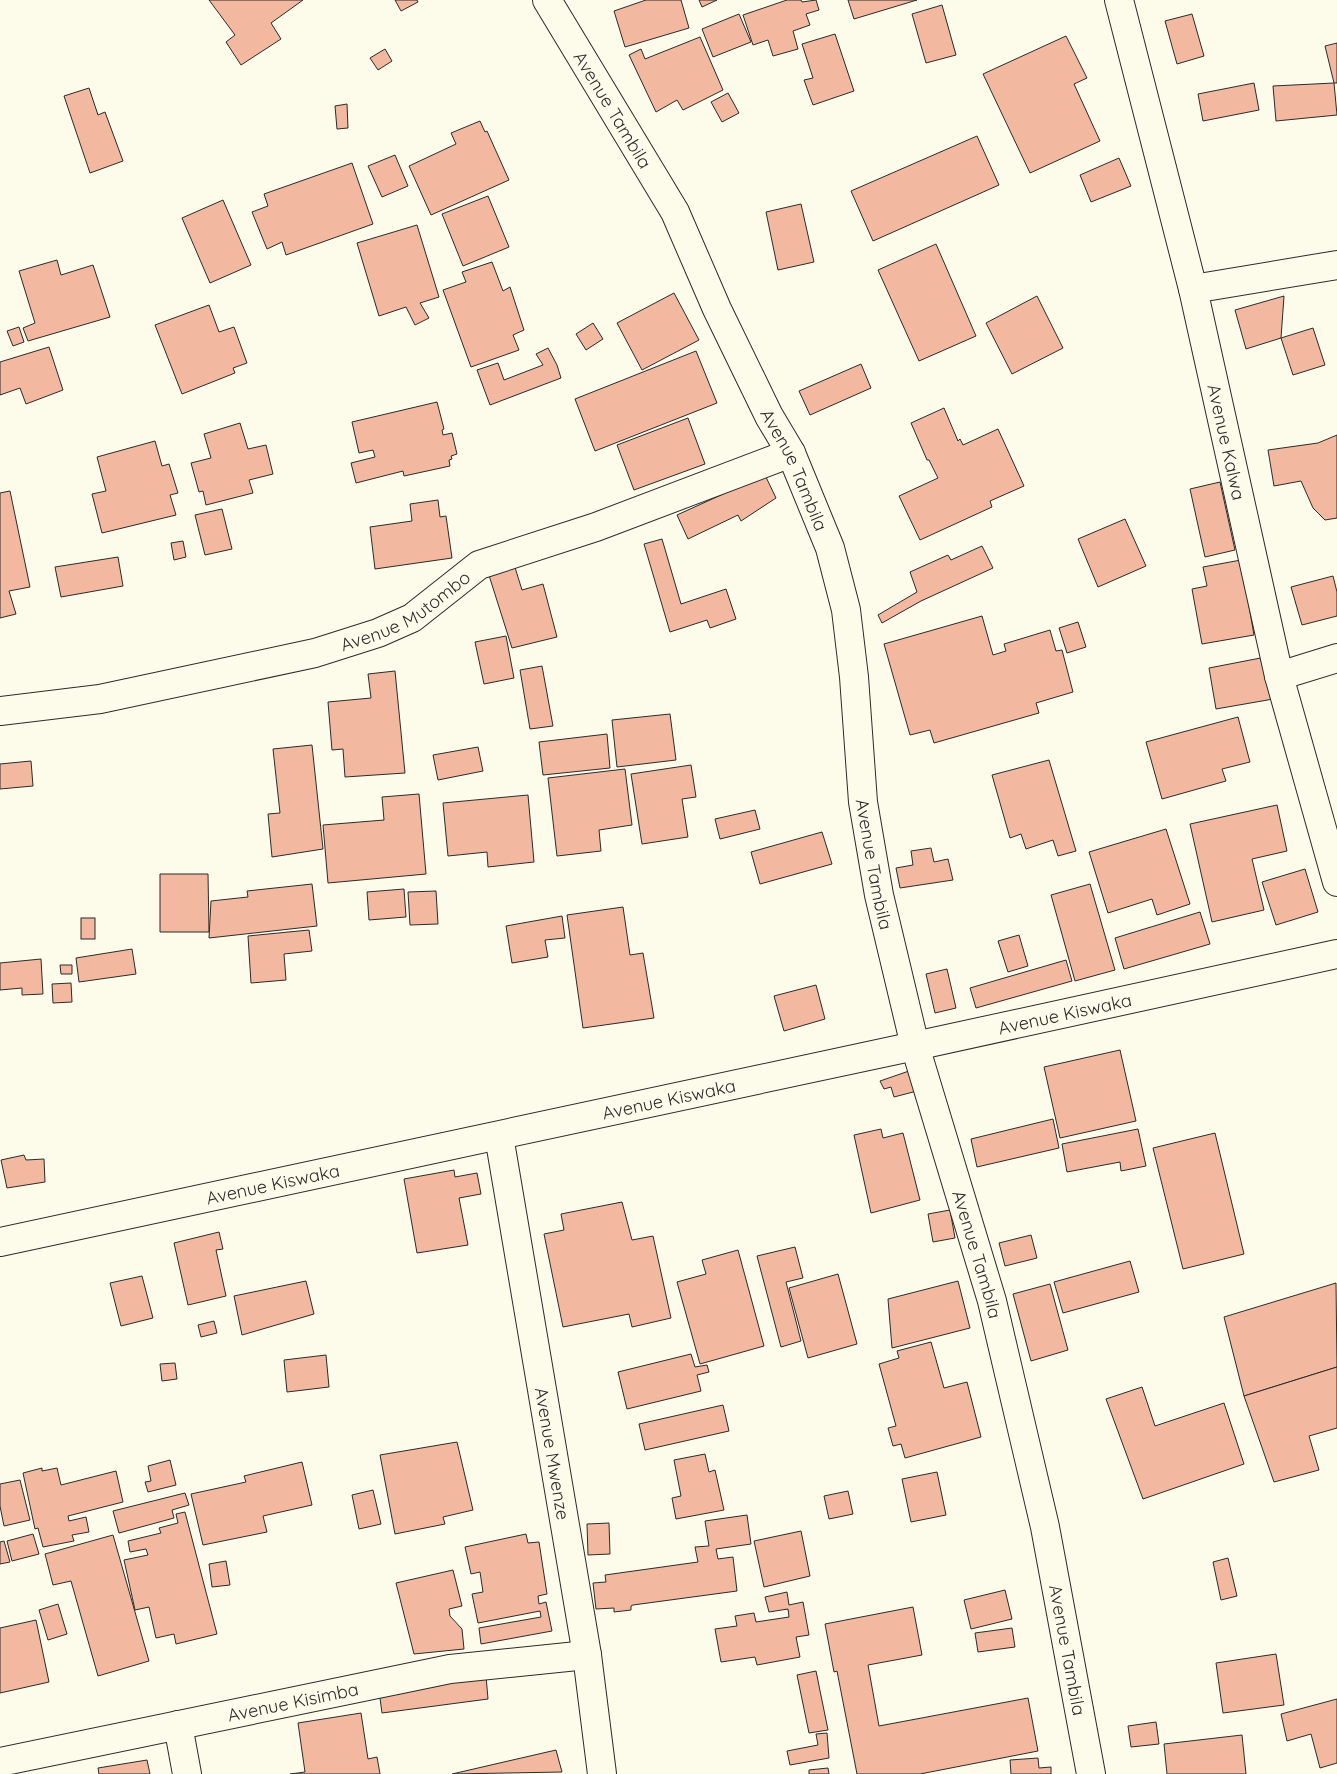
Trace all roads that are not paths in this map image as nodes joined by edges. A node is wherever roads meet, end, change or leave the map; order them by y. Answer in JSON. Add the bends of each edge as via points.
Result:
{"nodes":[{"id":1,"x":547,"y":0,"type":"edge"},
{"id":2,"x":1119,"y":0,"type":"edge"},
{"id":3,"x":1337,"y":265,"type":"edge"},
{"id":4,"x":1193,"y":289,"type":"junction"},
{"id":5,"x":791,"y":453,"type":"junction"},
{"id":6,"x":1337,"y":658,"type":"edge"},
{"id":7,"x":1279,"y":676,"type":"junction"},
{"id":8,"x":0,"y":711,"type":"edge"},
{"id":9,"x":1337,"y":882,"type":"edge"},
{"id":10,"x":1337,"y":954,"type":"edge"},
{"id":11,"x":916,"y":1046,"type":"junction"},
{"id":12,"x":499,"y":1136,"type":"junction"},
{"id":13,"x":0,"y":1242,"type":"edge"},
{"id":14,"x":587,"y":1655,"type":"junction"},
{"id":15,"x":178,"y":1725,"type":"junction"},
{"id":16,"x":0,"y":1762,"type":"edge"},
{"id":17,"x":186,"y":1774,"type":"edge"},
{"id":18,"x":602,"y":1774,"type":"edge"},
{"id":19,"x":1091,"y":1774,"type":"edge"}],
"edges":[{"from":1,"to":5,"type":"street","name":"Avenue Tambila","via":[[675,212],[717,309],[769,416]]},
{"from":2,"to":4,"type":"street","name":"Avenue Kalwa"},
{"from":3,"to":4,"type":"street"},
{"from":4,"to":7,"type":"street","name":"Avenue Kalwa"},
{"from":5,"to":8,"type":"street","name":"Avenue Mutombo","via":[[596,527],[479,565],[412,618],[369,636],[315,653],[100,699]]},
{"from":5,"to":11,"type":"street","name":"Avenue Tambila","via":[[830,548],[846,610],[863,802],[879,895]]},
{"from":6,"to":7,"type":"street"},
{"from":7,"to":9,"type":"street","name":"Avenue Kalwa"},
{"from":10,"to":11,"type":"street","name":"Avenue Kiswaka"},
{"from":11,"to":12,"type":"street","name":"Avenue Kiswaka"},
{"from":11,"to":19,"type":"street","name":"Avenue Tambila","via":[[992,1301],[1045,1527]]},
{"from":12,"to":13,"type":"street","name":"Avenue Kiswaka"},
{"from":12,"to":14,"type":"street","name":"Avenue Mwenze"},
{"from":14,"to":15,"type":"street","name":"Avenue Kisimba","via":[[450,1669]]},
{"from":14,"to":18,"type":"street","name":"Avenue Mwenze"},
{"from":15,"to":16,"type":"street","name":"Avenue Kisimba"},
{"from":15,"to":17,"type":"street"}]}
